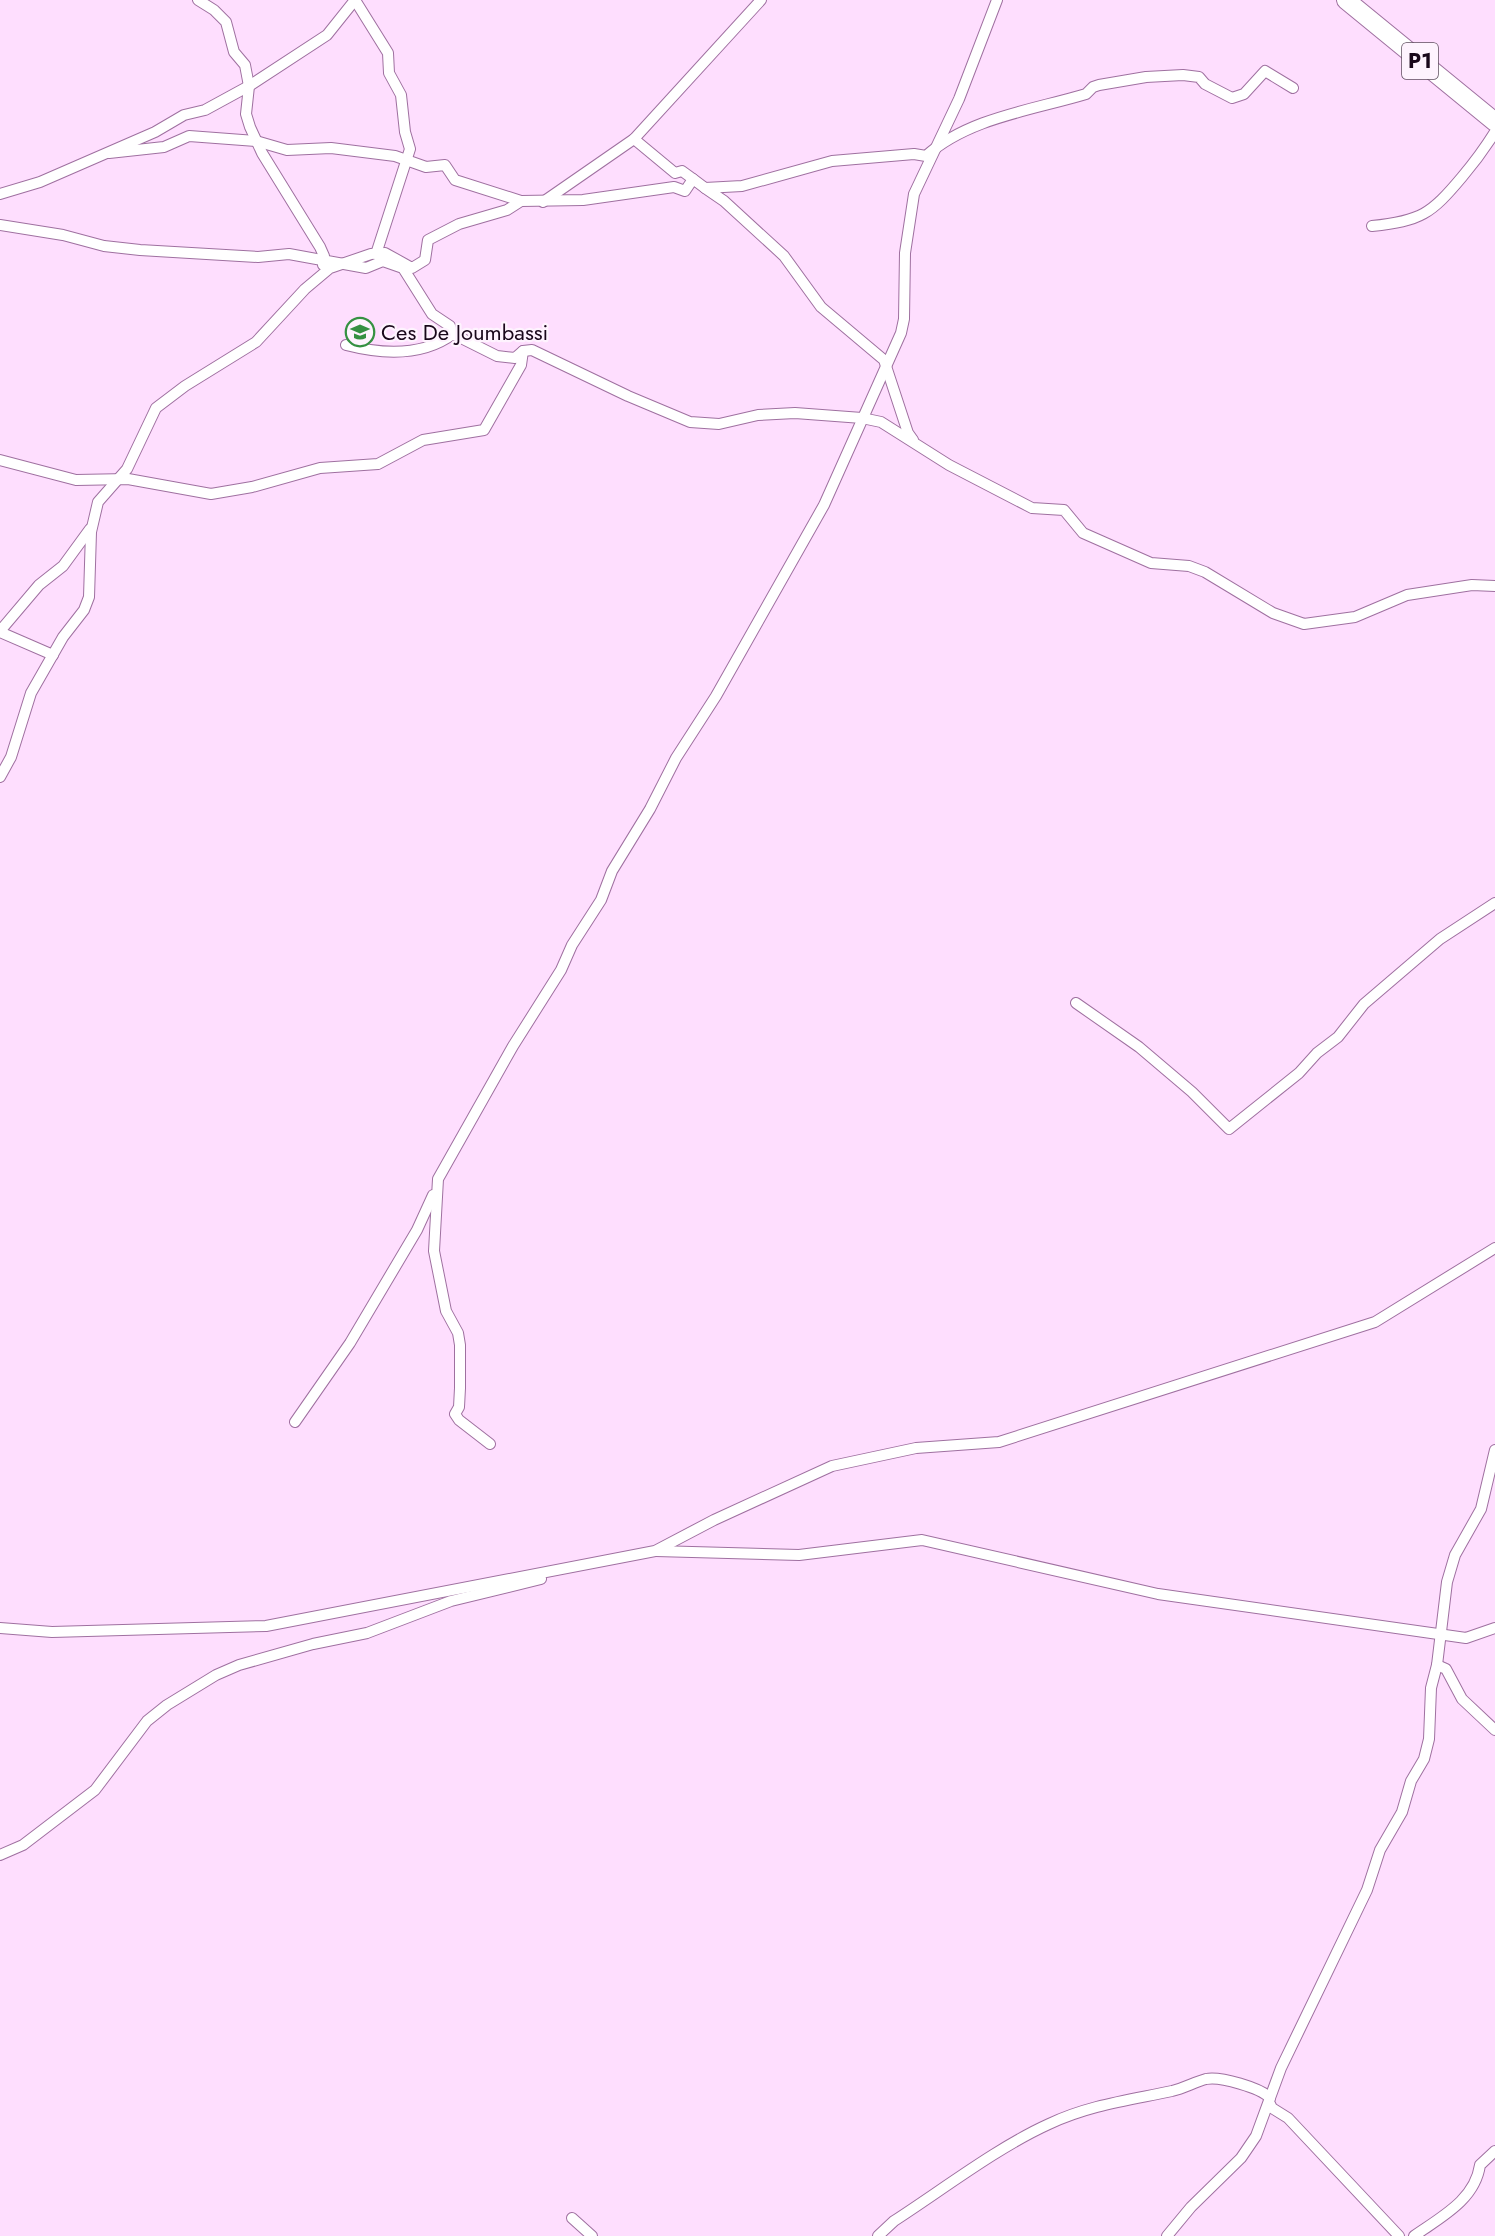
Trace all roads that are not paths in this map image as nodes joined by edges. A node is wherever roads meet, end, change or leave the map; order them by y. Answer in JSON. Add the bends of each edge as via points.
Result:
{"nodes":[{"id":1,"x":198,"y":0,"type":"edge"},
{"id":2,"x":355,"y":0,"type":"edge"},
{"id":3,"x":761,"y":0,"type":"edge"},
{"id":4,"x":997,"y":0,"type":"edge"},
{"id":5,"x":1346,"y":0,"type":"edge"},
{"id":6,"x":249,"y":86,"type":"junction"},
{"id":7,"x":1293,"y":88,"type":"dead end"},
{"id":8,"x":1495,"y":122,"type":"edge"},
{"id":9,"x":1495,"y":132,"type":"edge"},
{"id":10,"x":634,"y":139,"type":"junction"},
{"id":11,"x":256,"y":141,"type":"junction"},
{"id":12,"x":938,"y":146,"type":"junction"},
{"id":13,"x":108,"y":153,"type":"junction"},
{"id":14,"x":407,"y":161,"type":"junction"},
{"id":15,"x":693,"y":179,"type":"junction"},
{"id":16,"x":705,"y":188,"type":"junction"},
{"id":17,"x":0,"y":194,"type":"edge"},
{"id":18,"x":521,"y":201,"type":"junction"},
{"id":19,"x":543,"y":202,"type":"junction"},
{"id":20,"x":0,"y":225,"type":"edge"},
{"id":21,"x":1372,"y":226,"type":"dead end"},
{"id":22,"x":376,"y":254,"type":"junction"},
{"id":23,"x":323,"y":261,"type":"junction"},
{"id":24,"x":346,"y":264,"type":"junction"},
{"id":25,"x":324,"y":273,"type":"junction"},
{"id":26,"x":453,"y":334,"type":"junction"},
{"id":27,"x":346,"y":345,"type":"dead end"},
{"id":28,"x":523,"y":351,"type":"junction"},
{"id":29,"x":888,"y":367,"type":"junction"},
{"id":30,"x":862,"y":418,"type":"junction"},
{"id":31,"x":916,"y":443,"type":"junction"},
{"id":32,"x":0,"y":460,"type":"edge"},
{"id":33,"x":118,"y":479,"type":"junction"},
{"id":34,"x":94,"y":522,"type":"junction"},
{"id":35,"x":1495,"y":586,"type":"edge"},
{"id":36,"x":0,"y":632,"type":"edge"},
{"id":37,"x":53,"y":655,"type":"junction"},
{"id":38,"x":0,"y":777,"type":"edge"},
{"id":39,"x":1495,"y":903,"type":"edge"},
{"id":40,"x":1076,"y":1003,"type":"dead end"},
{"id":41,"x":438,"y":1179,"type":"junction"},
{"id":42,"x":1495,"y":1248,"type":"edge"},
{"id":43,"x":295,"y":1422,"type":"dead end"},
{"id":44,"x":490,"y":1444,"type":"dead end"},
{"id":45,"x":1495,"y":1450,"type":"edge"},
{"id":46,"x":656,"y":1551,"type":"junction"},
{"id":47,"x":592,"y":1562,"type":"junction"},
{"id":48,"x":0,"y":1628,"type":"edge"},
{"id":49,"x":1495,"y":1628,"type":"edge"},
{"id":50,"x":1442,"y":1634,"type":"junction"},
{"id":51,"x":1437,"y":1665,"type":"junction"},
{"id":52,"x":1495,"y":1730,"type":"edge"},
{"id":53,"x":0,"y":1855,"type":"edge"},
{"id":54,"x":1270,"y":2100,"type":"junction"},
{"id":55,"x":1495,"y":2151,"type":"edge"},
{"id":56,"x":572,"y":2218,"type":"dead end"},
{"id":57,"x":592,"y":2236,"type":"edge"},
{"id":58,"x":878,"y":2236,"type":"edge"},
{"id":59,"x":1167,"y":2236,"type":"edge"},
{"id":60,"x":1398,"y":2236,"type":"edge"},
{"id":61,"x":1414,"y":2236,"type":"edge"}],
"edges":[{"from":1,"to":6,"type":"street","via":[[226,22],[234,52],[245,65]]},
{"from":2,"to":6,"type":"street","via":[[327,35]]},
{"from":2,"to":14,"type":"street","via":[[388,53],[388,73],[404,106],[410,149]]},
{"from":3,"to":10,"type":"street"},
{"from":4,"to":12,"type":"street"},
{"from":5,"to":8,"type":"main road","number":"P1"},
{"from":6,"to":11,"type":"street","via":[[246,114]]},
{"from":6,"to":13,"type":"street"},
{"from":7,"to":12,"type":"street","via":[[1265,71],[1250,89],[1232,98],[1199,77],[1146,77],[1093,87],[1086,94],[976,126]]},
{"from":9,"to":21,"type":"street","via":[[1434,209],[1403,223]]},
{"from":10,"to":15,"type":"street","via":[[675,173],[682,171]]},
{"from":10,"to":19,"type":"street"},
{"from":11,"to":13,"type":"street","via":[[189,136],[164,147]]},
{"from":11,"to":14,"type":"street","via":[[287,150],[331,148]]},
{"from":11,"to":23,"type":"street","via":[[320,247]]},
{"from":12,"to":16,"type":"street","via":[[926,156],[832,160],[751,184]]},
{"from":12,"to":29,"type":"street","via":[[914,194],[905,253],[904,319]]},
{"from":13,"to":17,"type":"street"},
{"from":14,"to":18,"type":"street","via":[[426,167],[445,165],[455,180]]},
{"from":14,"to":22,"type":"street"},
{"from":15,"to":16,"type":"street"},
{"from":15,"to":19,"type":"street","via":[[685,190],[674,187]]},
{"from":16,"to":29,"type":"street","via":[[784,256],[821,307],[879,354]]},
{"from":18,"to":19,"type":"street"},
{"from":18,"to":22,"type":"street","via":[[428,240],[425,260],[412,268],[385,253]]},
{"from":20,"to":23,"type":"street","via":[[104,246],[258,257],[289,254]]},
{"from":22,"to":24,"type":"street"},
{"from":23,"to":24,"type":"street"},
{"from":23,"to":25,"type":"street"},
{"from":24,"to":25,"type":"street"},
{"from":24,"to":26,"type":"street","via":[[366,268],[383,261],[403,268],[432,314],[450,326]]},
{"from":25,"to":33,"type":"street","via":[[256,342],[156,408],[127,469]]},
{"from":26,"to":27,"type":"street","via":[[403,353],[378,353]]},
{"from":26,"to":28,"type":"street","via":[[497,356],[515,358]]},
{"from":28,"to":30,"type":"street","via":[[532,350],[690,422],[719,424],[777,414]]},
{"from":28,"to":33,"type":"street","via":[[521,365],[490,424],[480,432],[423,440],[378,464],[320,468],[229,492],[201,494]]},
{"from":29,"to":30,"type":"street"},
{"from":29,"to":31,"type":"street","via":[[908,434]]},
{"from":30,"to":31,"type":"street","via":[[880,422]]},
{"from":30,"to":41,"type":"street","via":[[824,505],[716,696],[675,758],[609,877],[601,900],[577,935],[561,970]]},
{"from":31,"to":35,"type":"street","via":[[949,465],[1032,508],[1064,510],[1083,533],[1151,563],[1189,566],[1205,572],[1304,624],[1355,617],[1407,595],[1472,585]]},
{"from":32,"to":33,"type":"street","via":[[76,480]]},
{"from":33,"to":34,"type":"street","via":[[99,502]]},
{"from":34,"to":36,"type":"street","via":[[63,566],[39,585]]},
{"from":34,"to":37,"type":"street","via":[[89,597]]},
{"from":36,"to":37,"type":"street"},
{"from":37,"to":38,"type":"street","via":[[31,693],[11,757]]},
{"from":39,"to":40,"type":"street","via":[[1440,939],[1364,1004],[1338,1036],[1299,1073],[1229,1129],[1139,1047]]},
{"from":41,"to":43,"type":"street","via":[[428,1208],[402,1255],[343,1353]]},
{"from":41,"to":44,"type":"street","via":[[434,1251],[446,1311],[460,1345],[459,1407],[455,1414]]},
{"from":42,"to":46,"type":"street","via":[[1375,1322],[999,1442],[916,1448],[832,1466]]},
{"from":45,"to":50,"type":"street","via":[[1481,1509],[1451,1567]]},
{"from":46,"to":47,"type":"street"},
{"from":46,"to":50,"type":"street","via":[[799,1556],[922,1540],[1158,1593]]},
{"from":47,"to":48,"type":"street","via":[[266,1626],[52,1632]]},
{"from":47,"to":53,"type":"street","via":[[504,1590],[451,1601],[367,1633],[313,1644],[216,1675],[147,1721],[90,1794],[23,1845]]},
{"from":49,"to":50,"type":"street","via":[[1466,1638]]},
{"from":50,"to":51,"type":"street"},
{"from":51,"to":52,"type":"street","via":[[1446,1669],[1462,1699]]},
{"from":51,"to":54,"type":"street","via":[[1431,1688],[1430,1739],[1424,1759],[1411,1781],[1402,1812],[1380,1850],[1367,1890],[1301,2023]]},
{"from":54,"to":58,"type":"street","via":[[1253,2088],[1206,2079],[1174,2091],[1113,2101],[1081,2111],[1048,2124],[1011,2146],[894,2221]]},
{"from":54,"to":59,"type":"street","via":[[1256,2136],[1241,2158]]},
{"from":54,"to":60,"type":"street","via":[[1272,2108],[1288,2118]]},
{"from":55,"to":61,"type":"street","via":[[1480,2165],[1469,2194],[1442,2219]]},
{"from":56,"to":57,"type":"street"}]}
